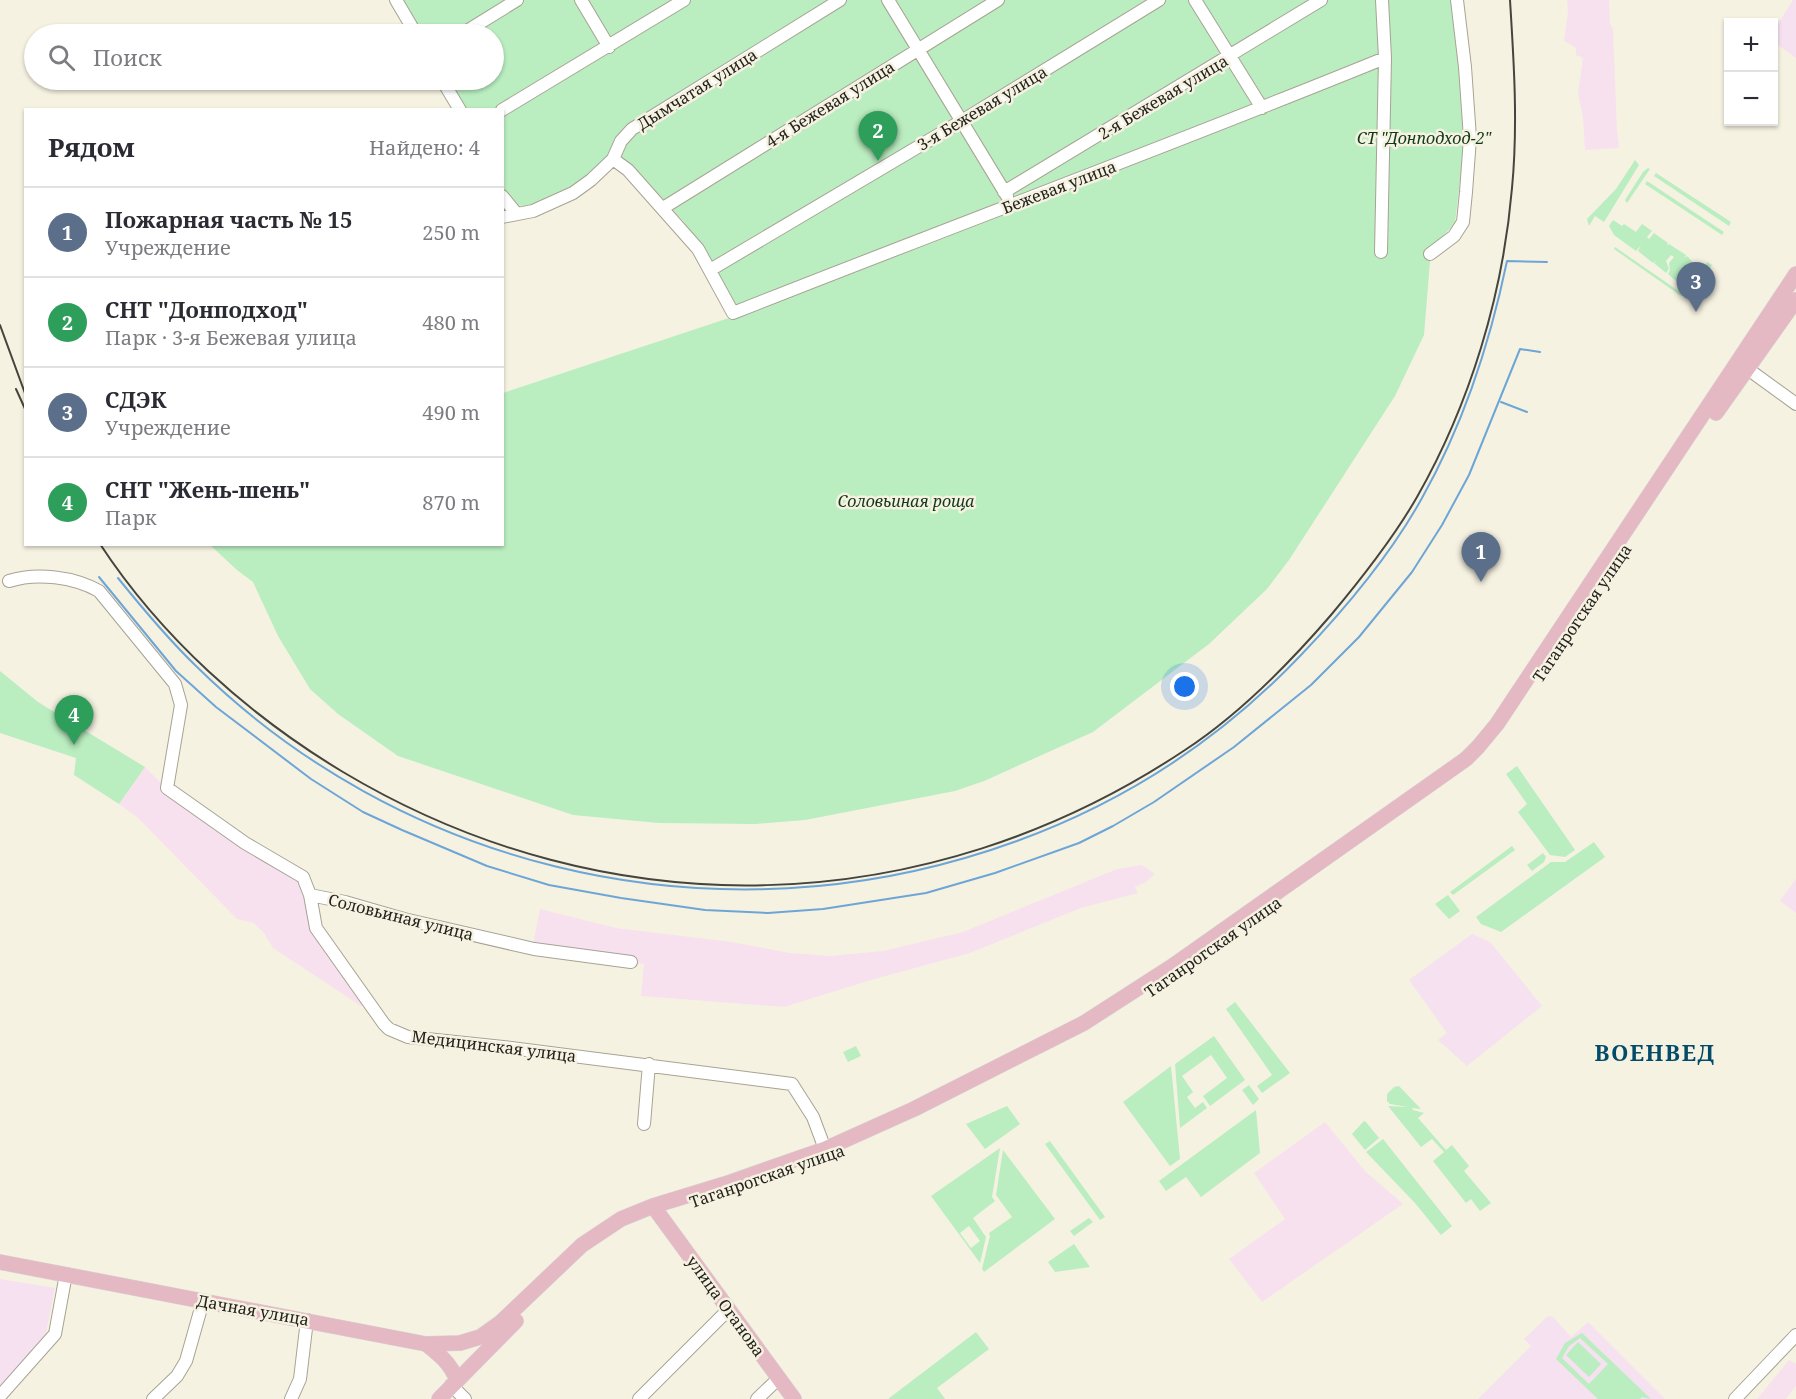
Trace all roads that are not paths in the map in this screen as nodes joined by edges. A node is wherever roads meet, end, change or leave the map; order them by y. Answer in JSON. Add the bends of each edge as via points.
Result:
{"nodes":[{"id":1,"x":396,"y":0,"type":"edge"},
{"id":2,"x":517,"y":0,"type":"edge"},
{"id":3,"x":581,"y":0,"type":"edge"},
{"id":4,"x":684,"y":0,"type":"edge"},
{"id":5,"x":840,"y":0,"type":"edge"},
{"id":6,"x":888,"y":0,"type":"edge"},
{"id":7,"x":998,"y":0,"type":"edge"},
{"id":8,"x":1159,"y":0,"type":"edge"},
{"id":9,"x":1195,"y":0,"type":"edge"},
{"id":10,"x":1321,"y":0,"type":"edge"},
{"id":11,"x":1382,"y":0,"type":"edge"},
{"id":12,"x":1457,"y":0,"type":"edge"},
{"id":13,"x":410,"y":24,"type":"edge"},
{"id":14,"x":478,"y":24,"type":"edge"},
{"id":15,"x":609,"y":46,"type":"junction"},
{"id":16,"x":918,"y":50,"type":"junction"},
{"id":17,"x":1229,"y":57,"type":"junction"},
{"id":18,"x":1385,"y":58,"type":"junction"},
{"id":19,"x":448,"y":90,"type":"edge"},
{"id":20,"x":459,"y":108,"type":"edge"},
{"id":21,"x":1262,"y":108,"type":"junction"},
{"id":22,"x":504,"y":109,"type":"edge"},
{"id":23,"x":960,"y":122,"type":"junction"},
{"id":24,"x":613,"y":159,"type":"junction"},
{"id":25,"x":1004,"y":192,"type":"junction"},
{"id":26,"x":504,"y":198,"type":"edge"},
{"id":27,"x":1013,"y":205,"type":"junction"},
{"id":28,"x":663,"y":208,"type":"junction"},
{"id":29,"x":516,"y":213,"type":"junction"},
{"id":30,"x":504,"y":216,"type":"edge"},
{"id":31,"x":1382,"y":252,"type":"dead end"},
{"id":32,"x":1430,"y":254,"type":"dead end"},
{"id":33,"x":710,"y":270,"type":"junction"},
{"id":34,"x":1796,"y":274,"type":"edge"},
{"id":35,"x":1796,"y":300,"type":"edge"},
{"id":36,"x":1743,"y":366,"type":"junction"},
{"id":37,"x":1796,"y":404,"type":"edge"},
{"id":38,"x":9,"y":581,"type":"dead end"},
{"id":39,"x":310,"y":895,"type":"junction"},
{"id":40,"x":631,"y":962,"type":"dead end"},
{"id":41,"x":649,"y":1064,"type":"junction"},
{"id":42,"x":644,"y":1124,"type":"dead end"},
{"id":43,"x":827,"y":1153,"type":"junction"},
{"id":44,"x":655,"y":1210,"type":"junction"},
{"id":45,"x":0,"y":1262,"type":"edge"},
{"id":46,"x":66,"y":1274,"type":"junction"},
{"id":47,"x":203,"y":1301,"type":"junction"},
{"id":48,"x":728,"y":1310,"type":"junction"},
{"id":49,"x":307,"y":1320,"type":"junction"},
{"id":50,"x":501,"y":1322,"type":"joint"},
{"id":51,"x":1796,"y":1335,"type":"edge"},
{"id":52,"x":426,"y":1344,"type":"junction"},
{"id":53,"x":779,"y":1378,"type":"junction"},
{"id":54,"x":454,"y":1383,"type":"junction"},
{"id":55,"x":0,"y":1396,"type":"edge"},
{"id":56,"x":153,"y":1399,"type":"edge"},
{"id":57,"x":291,"y":1399,"type":"edge"},
{"id":58,"x":439,"y":1399,"type":"edge"},
{"id":59,"x":465,"y":1399,"type":"edge"},
{"id":60,"x":639,"y":1399,"type":"edge"},
{"id":61,"x":758,"y":1399,"type":"edge"},
{"id":62,"x":794,"y":1399,"type":"edge"},
{"id":63,"x":1735,"y":1399,"type":"edge"}],
"edges":[{"from":1,"to":13,"type":"street"},
{"from":2,"to":14,"type":"street"},
{"from":3,"to":15,"type":"street"},
{"from":4,"to":15,"type":"street"},
{"from":5,"to":24,"type":"street","name":"Дымчатая улица","via":[[633,129],[621,141]]},
{"from":6,"to":16,"type":"street"},
{"from":7,"to":16,"type":"street","name":"4-я Бежевая улица"},
{"from":8,"to":23,"type":"street","name":"3-я Бежевая улица"},
{"from":9,"to":17,"type":"street"},
{"from":10,"to":17,"type":"street","name":"2-я Бежевая улица"},
{"from":11,"to":18,"type":"street"},
{"from":12,"to":32,"type":"street","via":[[1470,138],[1463,222],[1454,236]]},
{"from":15,"to":22,"type":"street"},
{"from":16,"to":23,"type":"street"},
{"from":16,"to":28,"type":"street","name":"4-я Бежевая улица"},
{"from":17,"to":21,"type":"street"},
{"from":17,"to":25,"type":"street","name":"2-я Бежевая улица"},
{"from":18,"to":21,"type":"street","name":"Бежевая улица"},
{"from":18,"to":31,"type":"street"},
{"from":19,"to":20,"type":"street"},
{"from":21,"to":27,"type":"street","name":"Бежевая улица"},
{"from":23,"to":25,"type":"street"},
{"from":23,"to":33,"type":"street","name":"3-я Бежевая улица"},
{"from":24,"to":28,"type":"street"},
{"from":24,"to":29,"type":"street","name":"Дымчатая улица","via":[[573,193],[532,211]]},
{"from":25,"to":27,"type":"street"},
{"from":26,"to":29,"type":"street"},
{"from":27,"to":33,"type":"street","name":"Бежевая улица","via":[[733,313]]},
{"from":28,"to":33,"type":"street","via":[[698,249]]},
{"from":29,"to":30,"type":"street","name":"Дымчатая улица"},
{"from":34,"to":36,"type":"main road","name":"Таганрогская улица"},
{"from":35,"to":36,"type":"main road","name":"Таганрогская улица"},
{"from":36,"to":37,"type":"street"},
{"from":36,"to":43,"type":"main road","name":"Таганрогская улица","via":[[1528,678],[1466,759],[1200,952],[1084,1023]]},
{"from":38,"to":39,"type":"street","name":"Соловьиная улица","via":[[34,576],[84,582],[99,591],[175,684],[180,696],[167,788],[245,843],[303,877]]},
{"from":39,"to":40,"type":"street","name":"Соловьиная улица","via":[[534,950]]},
{"from":39,"to":41,"type":"street","name":"Медицинская улица","via":[[316,928],[384,1024],[394,1032],[408,1037]]},
{"from":41,"to":42,"type":"street"},
{"from":41,"to":43,"type":"street","name":"Медицинская улица","via":[[792,1084],[813,1117]]},
{"from":43,"to":44,"type":"main road","name":"Таганрогская улица"},
{"from":44,"to":48,"type":"main road","name":"улица Оганова"},
{"from":44,"to":50,"type":"main road","name":"Таганрогская улица","via":[[621,1218],[595,1235]]},
{"from":44,"to":54,"type":"main road","name":"Таганрогская улица","via":[[587,1252]]},
{"from":45,"to":46,"type":"main road","name":"Дачная улица"},
{"from":46,"to":47,"type":"main road","name":"Дачная улица"},
{"from":46,"to":55,"type":"street","via":[[55,1334]]},
{"from":47,"to":49,"type":"main road","name":"Дачная улица"},
{"from":47,"to":56,"type":"street","via":[[186,1361],[177,1376]]},
{"from":48,"to":53,"type":"main road","name":"улица Оганова"},
{"from":48,"to":60,"type":"street"},
{"from":49,"to":52,"type":"main road","name":"Дачная улица"},
{"from":49,"to":57,"type":"street","via":[[300,1379]]},
{"from":50,"to":52,"type":"main road","name":"Дачная улица","via":[[480,1337],[460,1343]]},
{"from":51,"to":63,"type":"street"},
{"from":52,"to":54,"type":"main road","via":[[443,1357],[453,1371]]},
{"from":53,"to":61,"type":"street"},
{"from":53,"to":62,"type":"main road","name":"улица Оганова"},
{"from":54,"to":58,"type":"main road","name":"Таганрогская улица"},
{"from":54,"to":59,"type":"street"}]}
